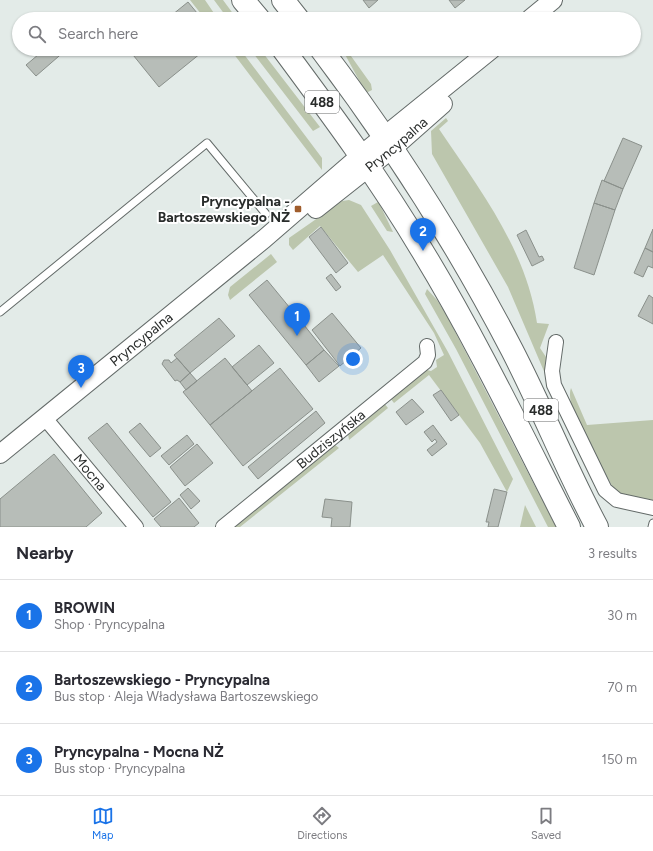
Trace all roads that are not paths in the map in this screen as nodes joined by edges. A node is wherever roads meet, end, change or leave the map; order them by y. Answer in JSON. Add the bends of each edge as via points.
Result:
{"nodes":[{"id":1,"x":243,"y":0,"type":"edge"},
{"id":2,"x":283,"y":0,"type":"edge"},
{"id":3,"x":553,"y":0,"type":"edge"},
{"id":4,"x":253,"y":12,"type":"edge"},
{"id":5,"x":292,"y":12,"type":"edge"},
{"id":6,"x":538,"y":12,"type":"edge"},
{"id":7,"x":288,"y":56,"type":"edge"},
{"id":8,"x":326,"y":56,"type":"edge"},
{"id":9,"x":484,"y":56,"type":"edge"},
{"id":10,"x":489,"y":56,"type":"edge"},
{"id":11,"x":388,"y":143,"type":"junction"},
{"id":12,"x":365,"y":161,"type":"junction"},
{"id":13,"x":266,"y":214,"type":"dead end"},
{"id":14,"x":0,"y":312,"type":"edge"},
{"id":15,"x":556,"y":342,"type":"dead end"},
{"id":16,"x":427,"y":346,"type":"dead end"},
{"id":17,"x":44,"y":417,"type":"junction"},
{"id":18,"x":0,"y":454,"type":"edge"},
{"id":19,"x":653,"y":508,"type":"edge"},
{"id":20,"x":653,"y":523,"type":"edge"},
{"id":21,"x":136,"y":527,"type":"edge"},
{"id":22,"x":223,"y":527,"type":"edge"},
{"id":23,"x":569,"y":527,"type":"edge"},
{"id":24,"x":597,"y":527,"type":"edge"},
{"id":25,"x":652,"y":527,"type":"edge"}],
"edges":[{"from":1,"to":4,"type":"main road"},
{"from":2,"to":5,"type":"main road"},
{"from":3,"to":6,"type":"street"},
{"from":7,"to":12,"type":"main road","number":"488"},
{"from":8,"to":11,"type":"main road","number":"488"},
{"from":9,"to":11,"type":"street","name":"Pryncypalna"},
{"from":10,"to":11,"type":"street","name":"Pryncypalna","via":[[467,80]]},
{"from":11,"to":12,"type":"street","name":"Pryncypalna"},
{"from":11,"to":24,"type":"main road","number":"488","via":[[456,248],[482,295],[530,386]]},
{"from":12,"to":17,"type":"street","name":"Pryncypalna"},
{"from":12,"to":23,"type":"main road","number":"488","via":[[449,296]]},
{"from":13,"to":14,"type":"lane","via":[[207,143]]},
{"from":15,"to":19,"type":"street","via":[[552,364],[554,385],[605,490],[617,500]]},
{"from":16,"to":22,"type":"street","name":"Budziszyńska","via":[[428,355],[425,362]]},
{"from":17,"to":18,"type":"street","name":"Pryncypalna"},
{"from":17,"to":21,"type":"street","name":"Mocna"},
{"from":20,"to":25,"type":"lane"}]}
